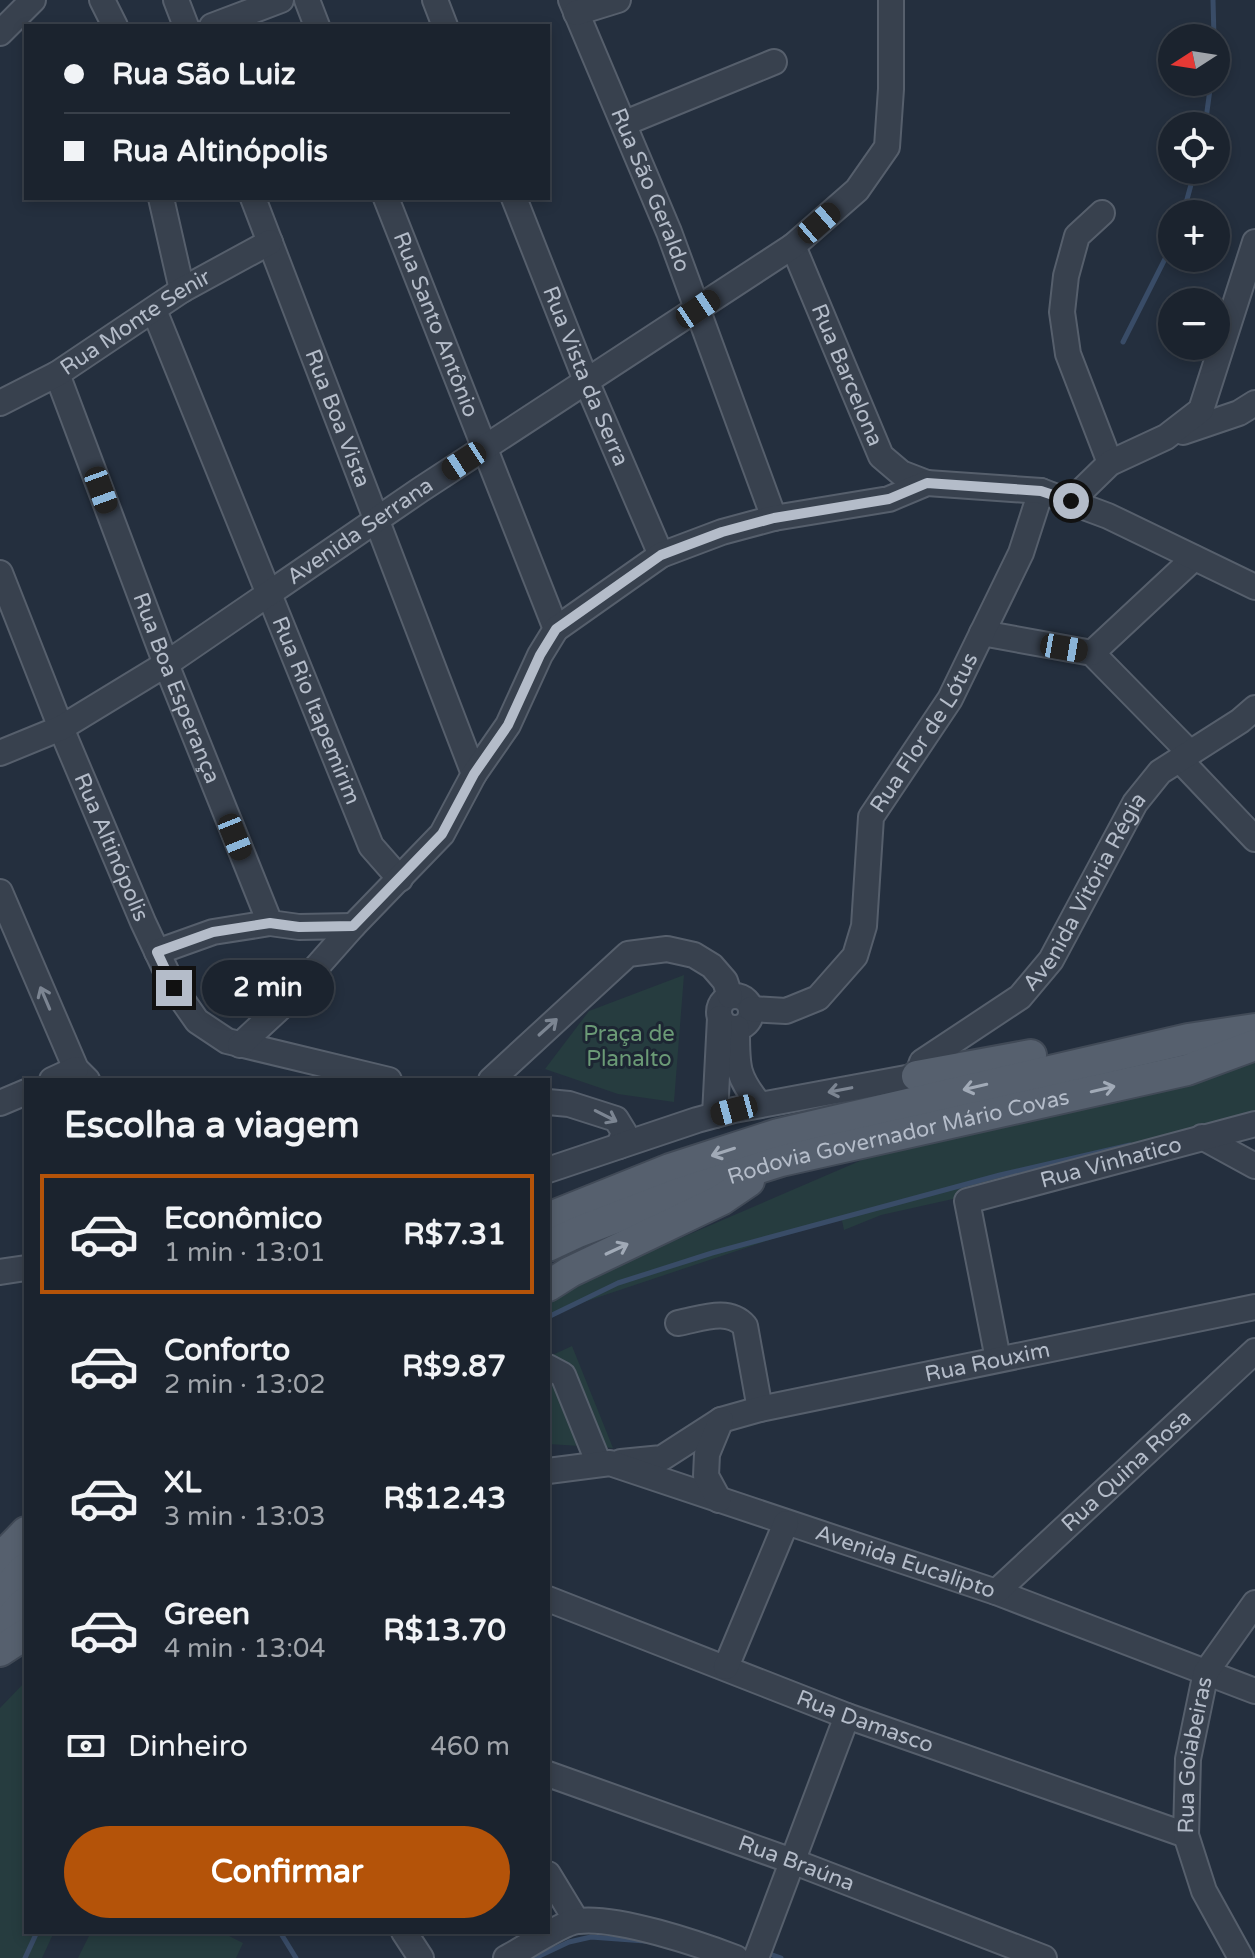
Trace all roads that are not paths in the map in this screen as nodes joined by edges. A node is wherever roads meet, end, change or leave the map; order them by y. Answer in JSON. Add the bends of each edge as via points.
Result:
{"nodes":[{"id":1,"x":33,"y":0,"type":"edge"},
{"id":2,"x":102,"y":0,"type":"edge"},
{"id":3,"x":176,"y":0,"type":"edge"},
{"id":4,"x":281,"y":0,"type":"edge"},
{"id":5,"x":307,"y":0,"type":"edge"},
{"id":6,"x":435,"y":0,"type":"edge"},
{"id":7,"x":618,"y":0,"type":"edge"},
{"id":8,"x":891,"y":0,"type":"edge"},
{"id":9,"x":574,"y":7,"type":"edge"},
{"id":10,"x":114,"y":24,"type":"edge"},
{"id":11,"x":185,"y":24,"type":"edge"},
{"id":12,"x":217,"y":24,"type":"edge"},
{"id":13,"x":316,"y":24,"type":"edge"},
{"id":14,"x":444,"y":24,"type":"edge"},
{"id":15,"x":0,"y":33,"type":"edge"},
{"id":16,"x":774,"y":62,"type":"dead end"},
{"id":17,"x":625,"y":123,"type":"junction"},
{"id":18,"x":161,"y":200,"type":"edge"},
{"id":19,"x":254,"y":200,"type":"edge"},
{"id":20,"x":387,"y":200,"type":"edge"},
{"id":21,"x":515,"y":200,"type":"edge"},
{"id":22,"x":1102,"y":213,"type":"dead end"},
{"id":23,"x":270,"y":242,"type":"junction"},
{"id":24,"x":1255,"y":242,"type":"edge"},
{"id":25,"x":793,"y":246,"type":"junction"},
{"id":26,"x":182,"y":290,"type":"junction"},
{"id":27,"x":698,"y":309,"type":"junction"},
{"id":28,"x":154,"y":310,"type":"junction"},
{"id":29,"x":57,"y":374,"type":"junction"},
{"id":30,"x":587,"y":383,"type":"junction"},
{"id":31,"x":0,"y":403,"type":"edge"},
{"id":32,"x":1255,"y":403,"type":"edge"},
{"id":33,"x":1166,"y":437,"type":"junction"},
{"id":34,"x":486,"y":447,"type":"junction"},
{"id":35,"x":1110,"y":463,"type":"junction"},
{"id":36,"x":927,"y":483,"type":"junction"},
{"id":37,"x":1041,"y":491,"type":"junction"},
{"id":38,"x":1071,"y":501,"type":"junction"},
{"id":39,"x":774,"y":518,"type":"junction"},
{"id":40,"x":378,"y":519,"type":"junction"},
{"id":41,"x":661,"y":555,"type":"junction"},
{"id":42,"x":1194,"y":558,"type":"junction"},
{"id":43,"x":0,"y":573,"type":"edge"},
{"id":44,"x":1255,"y":587,"type":"edge"},
{"id":45,"x":269,"y":594,"type":"junction"},
{"id":46,"x":556,"y":629,"type":"junction"},
{"id":47,"x":982,"y":633,"type":"junction"},
{"id":48,"x":1092,"y":653,"type":"junction"},
{"id":49,"x":166,"y":664,"type":"junction"},
{"id":50,"x":1255,"y":708,"type":"edge"},
{"id":51,"x":61,"y":728,"type":"junction"},
{"id":52,"x":0,"y":753,"type":"edge"},
{"id":53,"x":1185,"y":756,"type":"junction"},
{"id":54,"x":474,"y":774,"type":"junction"},
{"id":55,"x":1255,"y":839,"type":"edge"},
{"id":56,"x":400,"y":879,"type":"junction"},
{"id":57,"x":0,"y":892,"type":"edge"},
{"id":58,"x":270,"y":923,"type":"junction"},
{"id":59,"x":353,"y":926,"type":"junction"},
{"id":60,"x":157,"y":952,"type":"junction"},
{"id":61,"x":734,"y":1013,"type":"junction"},
{"id":62,"x":1255,"y":1029,"type":"edge"},
{"id":63,"x":1188,"y":1039,"type":"junction"},
{"id":64,"x":240,"y":1045,"type":"junction"},
{"id":65,"x":1255,"y":1045,"type":"edge"},
{"id":66,"x":81,"y":1075,"type":"edge"},
{"id":67,"x":917,"y":1076,"type":"junction"},
{"id":68,"x":378,"y":1078,"type":"edge"},
{"id":69,"x":493,"y":1078,"type":"edge"},
{"id":70,"x":24,"y":1093,"type":"edge"},
{"id":71,"x":550,"y":1102,"type":"edge"},
{"id":72,"x":0,"y":1103,"type":"edge"},
{"id":73,"x":760,"y":1105,"type":"junction"},
{"id":74,"x":715,"y":1115,"type":"junction"},
{"id":75,"x":1255,"y":1124,"type":"edge"},
{"id":76,"x":1202,"y":1137,"type":"junction"},
{"id":77,"x":619,"y":1146,"type":"junction"},
{"id":78,"x":781,"y":1161,"type":"junction"},
{"id":79,"x":1255,"y":1166,"type":"edge"},
{"id":80,"x":550,"y":1169,"type":"edge"},
{"id":81,"x":550,"y":1217,"type":"edge"},
{"id":82,"x":550,"y":1245,"type":"edge"},
{"id":83,"x":24,"y":1268,"type":"edge"},
{"id":84,"x":0,"y":1272,"type":"edge"},
{"id":85,"x":550,"y":1285,"type":"edge"},
{"id":86,"x":1255,"y":1307,"type":"edge"},
{"id":87,"x":678,"y":1323,"type":"dead end"},
{"id":88,"x":1255,"y":1351,"type":"edge"},
{"id":89,"x":998,"y":1359,"type":"junction"},
{"id":90,"x":550,"y":1368,"type":"edge"},
{"id":91,"x":760,"y":1409,"type":"junction"},
{"id":92,"x":721,"y":1420,"type":"junction"},
{"id":93,"x":604,"y":1464,"type":"junction"},
{"id":94,"x":550,"y":1471,"type":"edge"},
{"id":95,"x":719,"y":1500,"type":"junction"},
{"id":96,"x":786,"y":1523,"type":"junction"},
{"id":97,"x":24,"y":1538,"type":"edge"},
{"id":98,"x":12,"y":1576,"type":"edge"},
{"id":99,"x":996,"y":1592,"type":"junction"},
{"id":100,"x":550,"y":1600,"type":"edge"},
{"id":101,"x":1255,"y":1603,"type":"edge"},
{"id":102,"x":0,"y":1629,"type":"edge"},
{"id":103,"x":24,"y":1635,"type":"edge"},
{"id":104,"x":0,"y":1651,"type":"edge"},
{"id":105,"x":726,"y":1667,"type":"junction"},
{"id":106,"x":1206,"y":1672,"type":"junction"},
{"id":107,"x":1255,"y":1691,"type":"edge"},
{"id":108,"x":847,"y":1716,"type":"junction"},
{"id":109,"x":550,"y":1775,"type":"edge"},
{"id":110,"x":1186,"y":1835,"type":"junction"},
{"id":111,"x":792,"y":1861,"type":"junction"},
{"id":112,"x":550,"y":1877,"type":"edge"},
{"id":113,"x":576,"y":1920,"type":"junction"},
{"id":114,"x":405,"y":1934,"type":"edge"},
{"id":115,"x":421,"y":1958,"type":"edge"},
{"id":116,"x":506,"y":1958,"type":"edge"},
{"id":117,"x":736,"y":1958,"type":"edge"},
{"id":118,"x":756,"y":1958,"type":"edge"},
{"id":119,"x":1044,"y":1958,"type":"edge"},
{"id":120,"x":1241,"y":1958,"type":"edge"}],
"edges":[{"from":1,"to":15,"type":"street"},
{"from":2,"to":10,"type":"street"},
{"from":3,"to":11,"type":"street"},
{"from":4,"to":12,"type":"street"},
{"from":5,"to":13,"type":"street"},
{"from":6,"to":14,"type":"street"},
{"from":7,"to":9,"type":"street"},
{"from":8,"to":25,"type":"street","name":"Avenida Serrana","via":[[887,147],[857,190]]},
{"from":9,"to":17,"type":"street","name":"Rua São Geraldo"},
{"from":16,"to":17,"type":"street"},
{"from":17,"to":27,"type":"street","name":"Rua São Geraldo"},
{"from":18,"to":26,"type":"street"},
{"from":19,"to":23,"type":"street","name":"Rua Boa Vista"},
{"from":20,"to":34,"type":"street","name":"Rua Santo Antônio"},
{"from":21,"to":30,"type":"street","name":"Rua Vista da Serra"},
{"from":22,"to":35,"type":"street","via":[[1077,236],[1062,312],[1068,354]]},
{"from":23,"to":26,"type":"street","name":"Rua Monte Senir"},
{"from":23,"to":40,"type":"street","name":"Rua Boa Vista"},
{"from":24,"to":33,"type":"street","via":[[1201,410]]},
{"from":25,"to":27,"type":"street","name":"Avenida Serrana"},
{"from":25,"to":36,"type":"street","name":"Rua Barcelona","via":[[881,456],[901,473]]},
{"from":26,"to":28,"type":"street","name":"Rua Monte Senir"},
{"from":27,"to":30,"type":"street","name":"Avenida Serrana"},
{"from":27,"to":39,"type":"street","name":"Rua São Geraldo"},
{"from":28,"to":29,"type":"street","name":"Rua Monte Senir"},
{"from":28,"to":45,"type":"street","name":"Rua Rio Itapemirim"},
{"from":29,"to":31,"type":"street","name":"Rua Monte Senir"},
{"from":29,"to":49,"type":"street","name":"Rua Boa Esperança"},
{"from":30,"to":34,"type":"street","name":"Avenida Serrana"},
{"from":30,"to":41,"type":"street","name":"Rua Vista da Serra"},
{"from":32,"to":33,"type":"street"},
{"from":33,"to":35,"type":"street"},
{"from":34,"to":40,"type":"street","name":"Avenida Serrana"},
{"from":34,"to":46,"type":"street","name":"Rua Santo Antônio"},
{"from":35,"to":38,"type":"street"},
{"from":36,"to":37,"type":"street"},
{"from":36,"to":39,"type":"street","via":[[889,499]]},
{"from":37,"to":38,"type":"street"},
{"from":37,"to":47,"type":"street","name":"Rua Flor de Lótus","via":[[1021,553]]},
{"from":38,"to":42,"type":"street"},
{"from":39,"to":41,"type":"street"},
{"from":40,"to":45,"type":"street","name":"Avenida Serrana"},
{"from":40,"to":54,"type":"street","name":"Rua Boa Vista"},
{"from":41,"to":46,"type":"street"},
{"from":42,"to":44,"type":"street"},
{"from":42,"to":48,"type":"street"},
{"from":43,"to":51,"type":"street","name":"Rua Altinópolis"},
{"from":45,"to":49,"type":"street","name":"Avenida Serrana"},
{"from":45,"to":56,"type":"street","name":"Rua Rio Itapemirim","via":[[371,846]]},
{"from":46,"to":54,"type":"street","via":[[508,725]]},
{"from":47,"to":48,"type":"street"},
{"from":47,"to":61,"type":"street","name":"Rua Flor de Lótus","via":[[950,699],[871,817],[864,926],[855,956],[818,998],[786,1011]]},
{"from":48,"to":53,"type":"street"},
{"from":49,"to":51,"type":"street","name":"Avenida Serrana"},
{"from":49,"to":58,"type":"street","name":"Rua Boa Esperança"},
{"from":50,"to":53,"type":"street","name":"Avenida Vitória Régia"},
{"from":51,"to":52,"type":"street","name":"Avenida Serrana"},
{"from":51,"to":60,"type":"street","name":"Rua Altinópolis"},
{"from":53,"to":55,"type":"street"},
{"from":53,"to":67,"type":"street","name":"Avenida Vitória Régia","via":[[1160,772],[1135,803],[1051,960],[1020,997],[922,1062]]},
{"from":54,"to":56,"type":"street","via":[[442,834]]},
{"from":56,"to":59,"type":"street"},
{"from":66,"to":57,"type":"street","one_way":true},
{"from":58,"to":59,"type":"street"},
{"from":58,"to":60,"type":"street","via":[[213,932]]},
{"from":59,"to":64,"type":"street"},
{"from":60,"to":64,"type":"street","name":"Rua Altinópolis","via":[[197,1021]]},
{"from":69,"to":61,"type":"street","one_way":true,"via":[[628,954],[667,949],[694,955],[725,981]]},
{"from":61,"to":73,"type":"street","via":[[742,1084]]},
{"from":61,"to":74,"type":"street"},
{"from":62,"to":63,"type":"main road","name":"Rodovia Governador Mário Covas"},
{"from":63,"to":67,"type":"main road","via":[[1095,1043]]},
{"from":63,"to":81,"type":"main road","name":"Rodovia Governador Mário Covas","one_way":true,"via":[[778,1134],[670,1169]]},
{"from":64,"to":68,"type":"street","name":"Rua Altinópolis"},
{"from":78,"to":65,"type":"main road","name":"Rodovia Governador Mário Covas","one_way":true,"via":[[1187,1070]]},
{"from":67,"to":73,"type":"street","one_way":true},
{"from":70,"to":72,"type":"street"},
{"from":71,"to":77,"type":"street","one_way":true,"via":[[616,1119],[624,1132]]},
{"from":73,"to":74,"type":"street"},
{"from":74,"to":77,"type":"street"},
{"from":75,"to":76,"type":"street","name":"Rua Vinhatico"},
{"from":76,"to":79,"type":"street"},
{"from":76,"to":89,"type":"street","name":"Rua Vinhatico","via":[[967,1201]]},
{"from":77,"to":80,"type":"street"},
{"from":78,"to":82,"type":"main road","name":"Rodovia Governador Mário Covas","via":[[680,1193]]},
{"from":85,"to":78,"type":"main road","one_way":true,"via":[[721,1200]]},
{"from":83,"to":84,"type":"street"},
{"from":86,"to":89,"type":"street","name":"Rua Rouxim"},
{"from":87,"to":91,"type":"street","via":[[722,1315],[745,1326]]},
{"from":88,"to":99,"type":"street","name":"Rua Quina Rosa"},
{"from":89,"to":91,"type":"street","name":"Rua Rouxim"},
{"from":90,"to":93,"type":"street","via":[[563,1375]]},
{"from":91,"to":92,"type":"street","name":"Rua Rouxim"},
{"from":92,"to":93,"type":"street","name":"Rua Rouxim","via":[[662,1458]]},
{"from":92,"to":95,"type":"street","via":[[707,1454],[706,1476]]},
{"from":93,"to":94,"type":"street","name":"Avenida Eucalipto"},
{"from":93,"to":95,"type":"street","name":"Avenida Eucalipto"},
{"from":95,"to":96,"type":"street","name":"Avenida Eucalipto"},
{"from":96,"to":99,"type":"street","name":"Avenida Eucalipto"},
{"from":96,"to":105,"type":"street"},
{"from":97,"to":98,"type":"main road"},
{"from":98,"to":102,"type":"main road"},
{"from":99,"to":106,"type":"street","name":"Avenida Eucalipto"},
{"from":100,"to":105,"type":"street","name":"Rua Damasco"},
{"from":101,"to":106,"type":"street","name":"Rua Goiabeiras"},
{"from":103,"to":104,"type":"main road"},
{"from":105,"to":108,"type":"street","name":"Rua Damasco"},
{"from":106,"to":107,"type":"street","name":"Avenida Eucalipto"},
{"from":106,"to":110,"type":"street","name":"Rua Goiabeiras","via":[[1188,1759]]},
{"from":108,"to":110,"type":"street","name":"Rua Damasco"},
{"from":108,"to":111,"type":"street"},
{"from":109,"to":111,"type":"street","name":"Rua Braúna"},
{"from":110,"to":120,"type":"street","name":"Rua Goiabeiras","via":[[1204,1891]]},
{"from":111,"to":118,"type":"street"},
{"from":111,"to":119,"type":"street","name":"Rua Braúna"},
{"from":112,"to":113,"type":"street"},
{"from":113,"to":116,"type":"street"},
{"from":113,"to":117,"type":"street","via":[[612,1923]]},
{"from":114,"to":115,"type":"street"}]}
